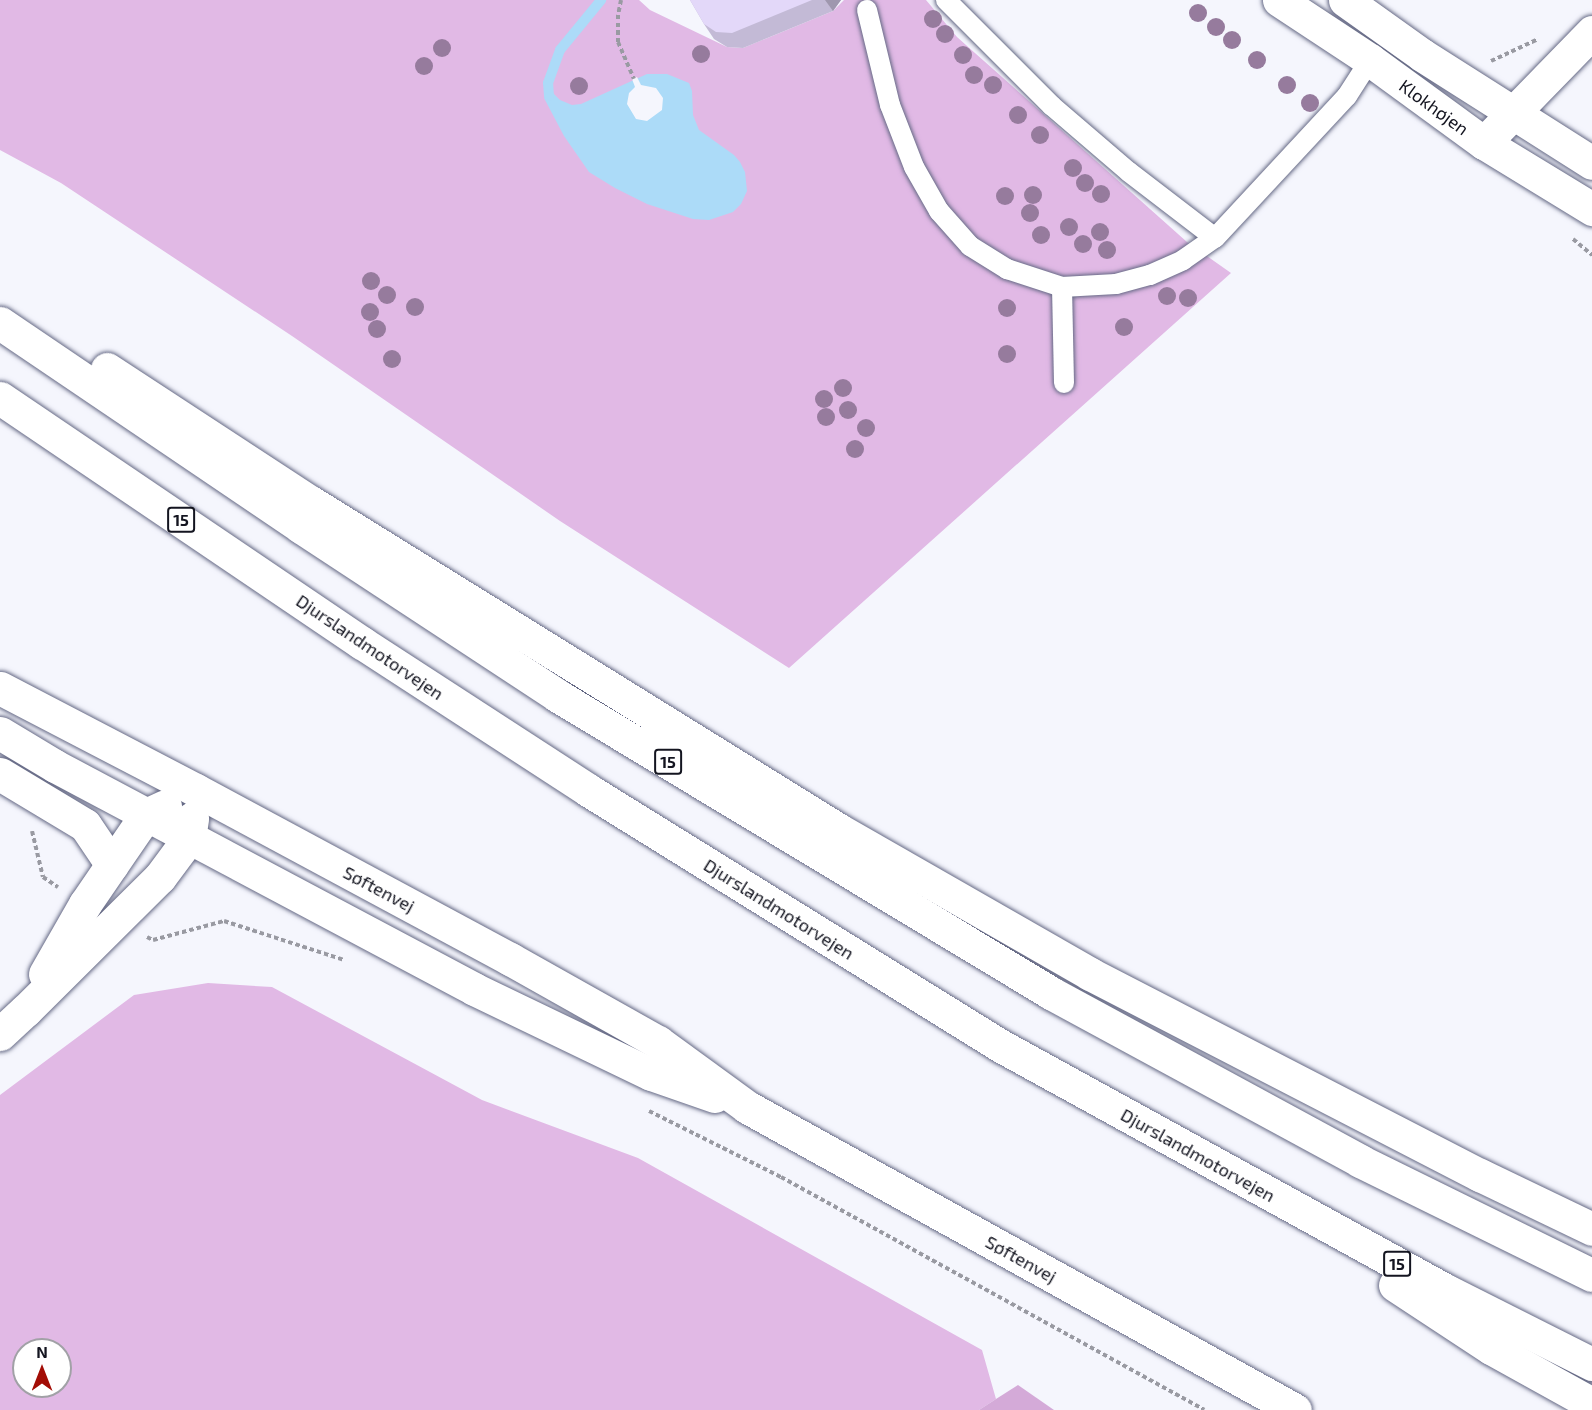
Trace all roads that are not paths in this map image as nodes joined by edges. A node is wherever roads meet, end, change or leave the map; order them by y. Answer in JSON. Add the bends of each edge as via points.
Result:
{"nodes":[{"id":1,"x":946,"y":0,"type":"edge"},
{"id":2,"x":1279,"y":0,"type":"edge"},
{"id":3,"x":1345,"y":0,"type":"edge"},
{"id":4,"x":867,"y":10,"type":"dead end"},
{"id":5,"x":1592,"y":32,"type":"edge"},
{"id":6,"x":1370,"y":60,"type":"junction"},
{"id":7,"x":1512,"y":112,"type":"junction"},
{"id":8,"x":1484,"y":143,"type":"junction"},
{"id":9,"x":1592,"y":163,"type":"edge"},
{"id":10,"x":1592,"y":209,"type":"edge"},
{"id":11,"x":1215,"y":238,"type":"junction"},
{"id":12,"x":1062,"y":287,"type":"junction"},
{"id":13,"x":0,"y":299,"type":"edge"},
{"id":14,"x":0,"y":323,"type":"edge"},
{"id":15,"x":1064,"y":383,"type":"dead end"},
{"id":16,"x":0,"y":398,"type":"edge"},
{"id":17,"x":0,"y":688,"type":"edge"},
{"id":18,"x":0,"y":733,"type":"edge"},
{"id":19,"x":0,"y":774,"type":"edge"},
{"id":20,"x":196,"y":790,"type":"junction"},
{"id":21,"x":146,"y":815,"type":"junction"},
{"id":22,"x":189,"y":838,"type":"junction"},
{"id":23,"x":112,"y":865,"type":"junction"},
{"id":24,"x":25,"y":1011,"type":"junction"},
{"id":25,"x":0,"y":1034,"type":"edge"},
{"id":26,"x":747,"y":1107,"type":"junction"},
{"id":27,"x":1205,"y":1160,"type":"junction"},
{"id":28,"x":1360,"y":1161,"type":"junction"},
{"id":29,"x":1592,"y":1229,"type":"edge"},
{"id":30,"x":1592,"y":1259,"type":"edge"},
{"id":31,"x":1592,"y":1275,"type":"edge"},
{"id":32,"x":1592,"y":1364,"type":"edge"},
{"id":33,"x":1592,"y":1404,"type":"edge"},
{"id":34,"x":1295,"y":1410,"type":"edge"}],
"edges":[{"from":1,"to":11,"type":"lane","via":[[1052,106]]},
{"from":2,"to":6,"type":"main road","name":"Klokhøjen"},
{"from":3,"to":7,"type":"main road","name":"Klokhøjen"},
{"from":4,"to":12,"type":"lane","via":[[890,105],[914,167],[939,211],[970,246],[1007,268]]},
{"from":5,"to":7,"type":"main road"},
{"from":6,"to":8,"type":"main road","name":"Klokhøjen"},
{"from":6,"to":11,"type":"lane","via":[[1347,96]]},
{"from":7,"to":8,"type":"main road"},
{"from":7,"to":9,"type":"main road","name":"Klokhøjen"},
{"from":8,"to":10,"type":"main road","name":"Klokhøjen"},
{"from":11,"to":12,"type":"lane","via":[[1183,260],[1150,275],[1116,284]]},
{"from":12,"to":15,"type":"lane"},
{"from":13,"to":29,"type":"main road","via":[[312,503],[839,830],[1090,974]]},
{"from":14,"to":28,"type":"main road","number":"15","via":[[558,696],[1051,993]]},
{"from":16,"to":27,"type":"main road","name":"Djurslandmotorvejen","number":"15","via":[[362,643],[588,790],[1001,1046]]},
{"from":17,"to":20,"type":"main road","name":"Søftenvej"},
{"from":18,"to":21,"type":"main road","name":"Søftenvej"},
{"from":19,"to":23,"type":"main road","via":[[85,825]]},
{"from":20,"to":21,"type":"main road"},
{"from":20,"to":22,"type":"main road"},
{"from":20,"to":26,"type":"main road","name":"Søftenvej","via":[[658,1042]]},
{"from":21,"to":22,"type":"main road","name":"Søftenvej"},
{"from":21,"to":23,"type":"main road"},
{"from":22,"to":24,"type":"main road","via":[[160,877]]},
{"from":22,"to":26,"type":"main road","name":"Søftenvej","via":[[474,989],[651,1074]]},
{"from":23,"to":24,"type":"main road","via":[[85,904]]},
{"from":24,"to":25,"type":"main road"},
{"from":26,"to":34,"type":"main road","name":"Søftenvej"},
{"from":27,"to":32,"type":"main road","name":"Djurslandmotorvejen","number":"15","via":[[1445,1290]]},
{"from":27,"to":33,"type":"main road","via":[[1491,1348]]},
{"from":28,"to":30,"type":"main road"},
{"from":28,"to":31,"type":"main road","number":"15"}]}
